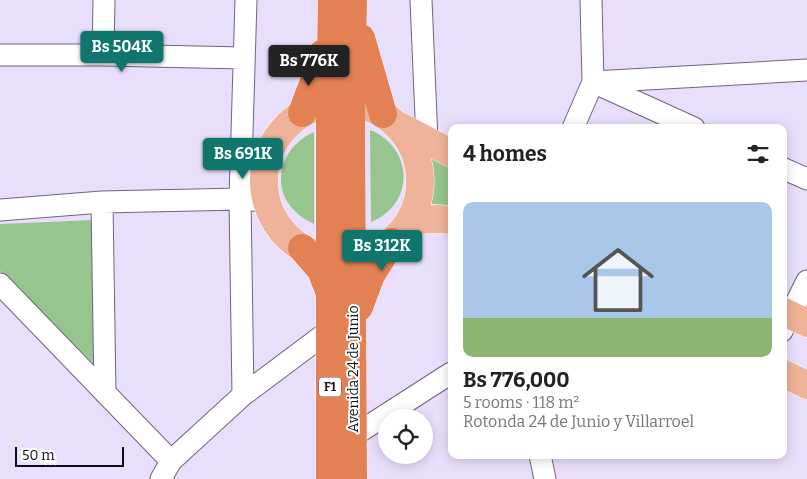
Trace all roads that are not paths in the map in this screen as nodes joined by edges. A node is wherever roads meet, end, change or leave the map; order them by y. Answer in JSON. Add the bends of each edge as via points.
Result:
{"nodes":[{"id":1,"x":104,"y":0,"type":"edge"},
{"id":2,"x":246,"y":0,"type":"edge"},
{"id":3,"x":421,"y":0,"type":"edge"},
{"id":4,"x":590,"y":0,"type":"edge"},
{"id":5,"x":342,"y":6,"type":"edge"},
{"id":6,"x":0,"y":55,"type":"edge"},
{"id":7,"x":103,"y":55,"type":"junction"},
{"id":8,"x":244,"y":58,"type":"junction"},
{"id":9,"x":807,"y":70,"type":"edge"},
{"id":10,"x":593,"y":82,"type":"junction"},
{"id":11,"x":341,"y":103,"type":"junction"},
{"id":12,"x":302,"y":113,"type":"junction"},
{"id":13,"x":390,"y":120,"type":"junction"},
{"id":14,"x":575,"y":124,"type":"edge"},
{"id":15,"x":685,"y":124,"type":"edge"},
{"id":16,"x":427,"y":141,"type":"junction"},
{"id":17,"x":448,"y":152,"type":"edge"},
{"id":18,"x":787,"y":170,"type":"edge"},
{"id":19,"x":807,"y":179,"type":"edge"},
{"id":20,"x":240,"y":199,"type":"junction"},
{"id":21,"x":267,"y":201,"type":"junction"},
{"id":22,"x":102,"y":202,"type":"junction"},
{"id":23,"x":0,"y":210,"type":"edge"},
{"id":24,"x":448,"y":219,"type":"edge"},
{"id":25,"x":410,"y":220,"type":"junction"},
{"id":26,"x":392,"y":242,"type":"junction"},
{"id":27,"x":302,"y":248,"type":"junction"},
{"id":28,"x":341,"y":258,"type":"junction"},
{"id":29,"x":807,"y":281,"type":"edge"},
{"id":30,"x":4,"y":295,"type":"edge"},
{"id":31,"x":331,"y":295,"type":"junction"},
{"id":32,"x":790,"y":320,"type":"edge"},
{"id":33,"x":342,"y":327,"type":"junction"},
{"id":34,"x":448,"y":375,"type":"edge"},
{"id":35,"x":787,"y":375,"type":"edge"},
{"id":36,"x":807,"y":385,"type":"edge"},
{"id":37,"x":105,"y":393,"type":"junction"},
{"id":38,"x":243,"y":395,"type":"junction"},
{"id":39,"x":353,"y":436,"type":"junction"},
{"id":40,"x":541,"y":459,"type":"edge"},
{"id":41,"x":166,"y":470,"type":"edge"},
{"id":42,"x":330,"y":479,"type":"edge"},
{"id":43,"x":353,"y":479,"type":"edge"},
{"id":44,"x":545,"y":479,"type":"edge"}],
"edges":[{"from":1,"to":7,"type":"street"},
{"from":2,"to":8,"type":"street"},
{"from":3,"to":16,"type":"street"},
{"from":4,"to":10,"type":"street"},
{"from":5,"to":11,"type":"highway","number":"F1"},
{"from":5,"to":12,"type":"highway"},
{"from":5,"to":13,"type":"highway"},
{"from":6,"to":7,"type":"street"},
{"from":7,"to":8,"type":"street"},
{"from":8,"to":20,"type":"street"},
{"from":9,"to":10,"type":"street"},
{"from":10,"to":14,"type":"street"},
{"from":10,"to":15,"type":"street"},
{"from":11,"to":12,"type":"main road","via":[[317,106]]},
{"from":11,"to":13,"type":"main road","via":[[366,106]]},
{"from":11,"to":28,"type":"highway","number":"F1"},
{"from":12,"to":21,"type":"main road","via":[[273,145],[264,184]]},
{"from":13,"to":16,"type":"main road"},
{"from":13,"to":25,"type":"main road","via":[[412,146],[420,168],[420,192]]},
{"from":16,"to":17,"type":"main road"},
{"from":18,"to":19,"type":"street"},
{"from":20,"to":21,"type":"street"},
{"from":20,"to":22,"type":"street"},
{"from":20,"to":38,"type":"street"},
{"from":21,"to":27,"type":"main road","via":[[284,232]]},
{"from":22,"to":23,"type":"street"},
{"from":22,"to":37,"type":"street"},
{"from":24,"to":25,"type":"main road"},
{"from":25,"to":26,"type":"main road"},
{"from":26,"to":28,"type":"main road","via":[[376,252]]},
{"from":26,"to":33,"type":"highway"},
{"from":27,"to":28,"type":"main road","via":[[318,255]]},
{"from":27,"to":31,"type":"highway","via":[[321,270]]},
{"from":28,"to":31,"type":"highway","name":"Avenida 24 de Junio","number":"F1"},
{"from":28,"to":33,"type":"highway","name":"Avenida 24 de Junio","number":"F1"},
{"from":29,"to":32,"type":"street"},
{"from":30,"to":37,"type":"street"},
{"from":31,"to":33,"type":"highway","name":"Avenida 24 de Junio","number":"F1"},
{"from":33,"to":38,"type":"street"},
{"from":33,"to":39,"type":"highway","name":"Avenida 24 de Junio","number":"F1"},
{"from":33,"to":42,"type":"highway","name":"Avenida 24 de Junio","number":"F1"},
{"from":34,"to":39,"type":"street"},
{"from":35,"to":36,"type":"main road"},
{"from":37,"to":41,"type":"street"},
{"from":38,"to":41,"type":"street"},
{"from":39,"to":43,"type":"highway","name":"Avenida 24 de Junio","number":"F1"},
{"from":40,"to":44,"type":"street"}]}
